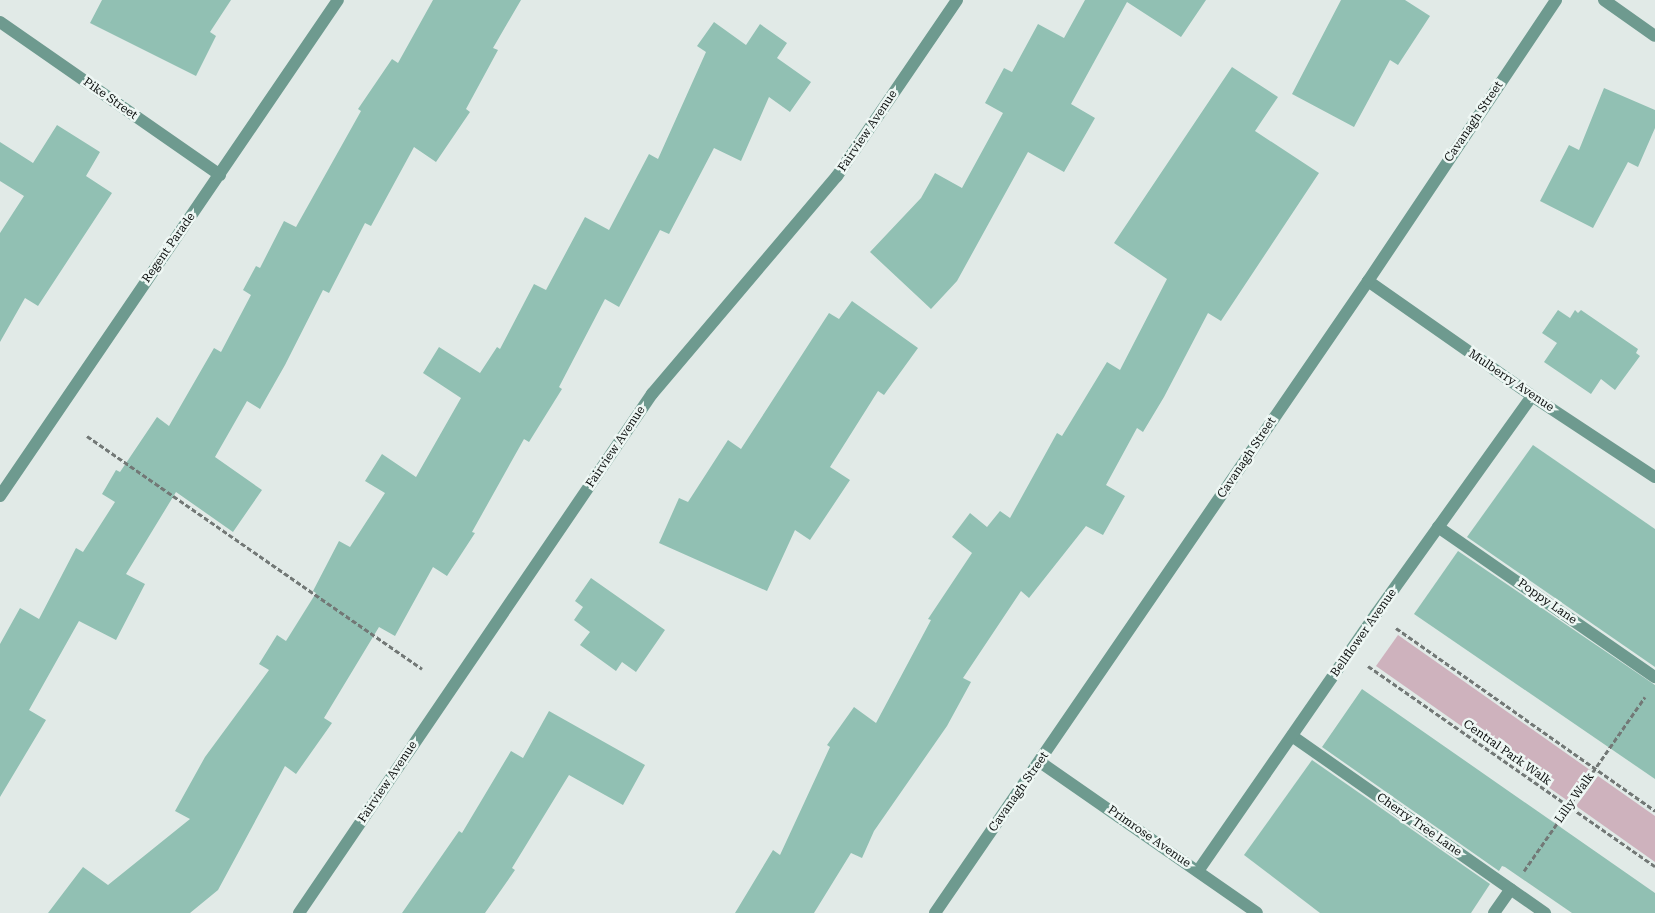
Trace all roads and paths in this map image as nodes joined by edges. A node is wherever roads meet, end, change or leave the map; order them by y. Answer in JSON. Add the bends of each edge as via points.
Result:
{"nodes":[{"id":1,"x":338,"y":0,"type":"edge"},
{"id":2,"x":957,"y":0,"type":"edge"},
{"id":3,"x":1556,"y":0,"type":"edge"},
{"id":4,"x":1604,"y":0,"type":"edge"},
{"id":5,"x":0,"y":22,"type":"edge"},
{"id":6,"x":1655,"y":36,"type":"edge"},
{"id":7,"x":220,"y":175,"type":"junction"},
{"id":8,"x":1368,"y":281,"type":"junction"},
{"id":9,"x":1532,"y":396,"type":"junction"},
{"id":10,"x":87,"y":436,"type":"dead end"},
{"id":11,"x":1655,"y":478,"type":"edge"},
{"id":12,"x":0,"y":496,"type":"edge"},
{"id":13,"x":1438,"y":527,"type":"junction"},
{"id":14,"x":1376,"y":614,"type":"junction"},
{"id":15,"x":1350,"y":653,"type":"junction"},
{"id":16,"x":422,"y":669,"type":"dead end"},
{"id":17,"x":1655,"y":677,"type":"edge"},
{"id":18,"x":1650,"y":690,"type":"dead end"},
{"id":19,"x":1292,"y":736,"type":"junction"},
{"id":20,"x":1040,"y":762,"type":"junction"},
{"id":21,"x":1596,"y":769,"type":"junction"},
{"id":22,"x":1569,"y":806,"type":"junction"},
{"id":23,"x":1655,"y":810,"type":"edge"},
{"id":24,"x":1655,"y":866,"type":"edge"},
{"id":25,"x":1198,"y":872,"type":"junction"},
{"id":26,"x":1511,"y":889,"type":"junction"},
{"id":27,"x":299,"y":913,"type":"edge"},
{"id":28,"x":935,"y":913,"type":"edge"},
{"id":29,"x":1257,"y":913,"type":"edge"},
{"id":30,"x":1494,"y":913,"type":"edge"},
{"id":31,"x":1545,"y":913,"type":"edge"}],
"edges":[{"from":1,"to":7,"type":"street","name":"Regent Parade"},
{"from":2,"to":27,"type":"street","name":"Fairview Avenue","via":[[838,176],[652,394]]},
{"from":3,"to":8,"type":"street","name":"Cavanagh Street"},
{"from":4,"to":6,"type":"street"},
{"from":5,"to":7,"type":"street","name":"Pike Street"},
{"from":7,"to":12,"type":"street","name":"Regent Parade"},
{"from":8,"to":9,"type":"street","name":"Mulberry Avenue"},
{"from":8,"to":20,"type":"street","name":"Cavanagh Street"},
{"from":9,"to":11,"type":"street","name":"Mulberry Avenue"},
{"from":9,"to":13,"type":"street","name":"Bellflower Avenue"},
{"from":10,"to":16,"type":"path"},
{"from":13,"to":14,"type":"street","name":"Bellflower Avenue"},
{"from":13,"to":17,"type":"street","name":"Poppy Lane"},
{"from":14,"to":15,"type":"street","name":"Bellflower Avenue"},
{"from":14,"to":21,"type":"path"},
{"from":15,"to":19,"type":"street","name":"Bellflower Avenue"},
{"from":15,"to":22,"type":"path","name":"Central Park Walk"},
{"from":18,"to":21,"type":"path","name":"Lilly Walk"},
{"from":19,"to":25,"type":"street","name":"Bellflower Avenue"},
{"from":19,"to":26,"type":"street","name":"Cherry Tree Lane"},
{"from":20,"to":25,"type":"street","name":"Primrose Avenue"},
{"from":20,"to":28,"type":"street","name":"Cavanagh Street"},
{"from":21,"to":22,"type":"path","name":"Lilly Walk"},
{"from":21,"to":23,"type":"path"},
{"from":22,"to":24,"type":"path","name":"Central Park Walk"},
{"from":22,"to":26,"type":"path","name":"Lilly Walk"},
{"from":25,"to":29,"type":"street","name":"Primrose Avenue"},
{"from":26,"to":30,"type":"street"},
{"from":26,"to":31,"type":"street","name":"Cherry Tree Lane"}]}
